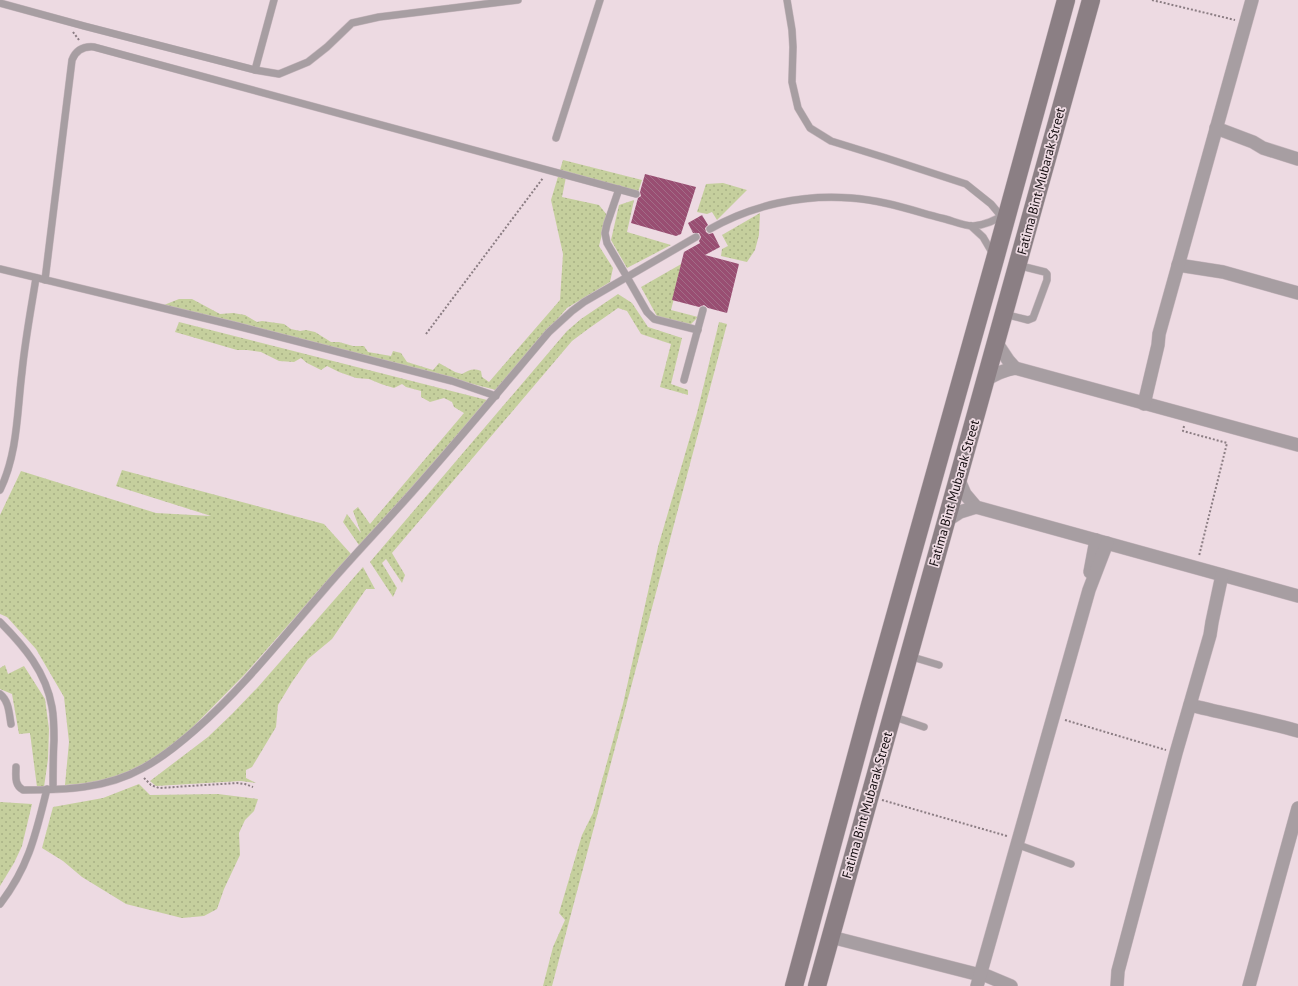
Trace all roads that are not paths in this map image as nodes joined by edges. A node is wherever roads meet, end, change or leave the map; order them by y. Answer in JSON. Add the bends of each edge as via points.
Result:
{"nodes":[{"id":1,"x":274,"y":0,"type":"edge"},
{"id":2,"x":518,"y":0,"type":"edge"},
{"id":3,"x":600,"y":0,"type":"edge"},
{"id":4,"x":787,"y":0,"type":"edge"},
{"id":5,"x":1066,"y":0,"type":"edge"},
{"id":6,"x":1091,"y":0,"type":"edge"},
{"id":7,"x":1252,"y":0,"type":"edge"},
{"id":8,"x":0,"y":3,"type":"edge"},
{"id":9,"x":256,"y":70,"type":"junction"},
{"id":10,"x":1214,"y":134,"type":"junction"},
{"id":11,"x":556,"y":138,"type":"dead end"},
{"id":12,"x":1298,"y":158,"type":"edge"},
{"id":13,"x":619,"y":189,"type":"junction"},
{"id":14,"x":636,"y":194,"type":"dead end"},
{"id":15,"x":1004,"y":214,"type":"junction"},
{"id":16,"x":971,"y":226,"type":"junction"},
{"id":17,"x":710,"y":230,"type":"dead end"},
{"id":18,"x":696,"y":237,"type":"dead end"},
{"id":19,"x":995,"y":259,"type":"junction"},
{"id":20,"x":1179,"y":260,"type":"junction"},
{"id":21,"x":1017,"y":265,"type":"junction"},
{"id":22,"x":0,"y":269,"type":"edge"},
{"id":23,"x":627,"y":277,"type":"junction"},
{"id":24,"x":36,"y":278,"type":"junction"},
{"id":25,"x":45,"y":280,"type":"junction"},
{"id":26,"x":1298,"y":293,"type":"edge"},
{"id":27,"x":703,"y":310,"type":"dead end"},
{"id":28,"x":1004,"y":314,"type":"junction"},
{"id":29,"x":698,"y":330,"type":"junction"},
{"id":30,"x":996,"y":342,"type":"junction"},
{"id":31,"x":1015,"y":368,"type":"junction"},
{"id":32,"x":684,"y":380,"type":"dead end"},
{"id":33,"x":986,"y":380,"type":"junction"},
{"id":34,"x":496,"y":396,"type":"junction"},
{"id":35,"x":1139,"y":402,"type":"junction"},
{"id":36,"x":1298,"y":445,"type":"edge"},
{"id":37,"x":958,"y":478,"type":"junction"},
{"id":38,"x":0,"y":490,"type":"edge"},
{"id":39,"x":976,"y":507,"type":"junction"},
{"id":40,"x":946,"y":521,"type":"junction"},
{"id":41,"x":1101,"y":542,"type":"junction"},
{"id":42,"x":1227,"y":577,"type":"junction"},
{"id":43,"x":1298,"y":596,"type":"edge"},
{"id":44,"x":0,"y":622,"type":"edge"},
{"id":45,"x":909,"y":656,"type":"junction"},
{"id":46,"x":939,"y":665,"type":"dead end"},
{"id":47,"x":0,"y":694,"type":"edge"},
{"id":48,"x":1191,"y":701,"type":"junction"},
{"id":49,"x":892,"y":716,"type":"junction"},
{"id":50,"x":10,"y":724,"type":"dead end"},
{"id":51,"x":924,"y":727,"type":"dead end"},
{"id":52,"x":1298,"y":731,"type":"edge"},
{"id":53,"x":16,"y":767,"type":"dead end"},
{"id":54,"x":50,"y":789,"type":"junction"},
{"id":55,"x":1298,"y":808,"type":"edge"},
{"id":56,"x":1016,"y":844,"type":"junction"},
{"id":57,"x":1071,"y":864,"type":"dead end"},
{"id":58,"x":0,"y":904,"type":"edge"},
{"id":59,"x":831,"y":937,"type":"junction"},
{"id":60,"x":1118,"y":971,"type":"junction"},
{"id":61,"x":980,"y":981,"type":"edge"},
{"id":62,"x":794,"y":986,"type":"edge"},
{"id":63,"x":817,"y":986,"type":"edge"},
{"id":64,"x":1011,"y":986,"type":"edge"},
{"id":65,"x":1111,"y":986,"type":"edge"},
{"id":66,"x":1117,"y":986,"type":"edge"},
{"id":67,"x":1249,"y":986,"type":"edge"}],
"edges":[{"from":1,"to":9,"type":"lane"},
{"from":2,"to":9,"type":"lane","via":[[379,17],[352,23],[308,62],[279,74]]},
{"from":3,"to":11,"type":"lane"},
{"from":4,"to":15,"type":"lane","via":[[792,30],[792,82],[798,108],[810,128],[831,141],[966,184]]},
{"from":5,"to":15,"type":"street","name":"Fatima Bint Mubarak Street"},
{"from":6,"to":21,"type":"street","name":"Fatima Bint Mubarak Street"},
{"from":7,"to":10,"type":"street"},
{"from":8,"to":9,"type":"lane"},
{"from":10,"to":12,"type":"street","via":[[1246,146]]},
{"from":10,"to":20,"type":"street"},
{"from":13,"to":14,"type":"lane"},
{"from":13,"to":23,"type":"lane","via":[[605,233],[607,243]]},
{"from":13,"to":25,"type":"lane","via":[[94,47],[85,47],[77,52],[72,60]]},
{"from":15,"to":16,"type":"lane","via":[[987,223]]},
{"from":15,"to":19,"type":"street","name":"Fatima Bint Mubarak Street"},
{"from":16,"to":17,"type":"lane","via":[[880,202],[823,197],[773,204],[738,216]]},
{"from":16,"to":19,"type":"lane","via":[[983,237]]},
{"from":18,"to":23,"type":"lane"},
{"from":19,"to":62,"type":"street","name":"Fatima Bint Mubarak Street"},
{"from":20,"to":26,"type":"street"},
{"from":20,"to":35,"type":"street","via":[[1158,345]]},
{"from":21,"to":28,"type":"street","name":"Fatima Bint Mubarak Street"},
{"from":21,"to":28,"type":"lane","via":[[1045,272],[1047,280],[1033,318],[1028,320]]},
{"from":22,"to":24,"type":"lane"},
{"from":23,"to":29,"type":"lane","via":[[647,312],[654,319]]},
{"from":23,"to":34,"type":"lane","via":[[584,302],[560,321]]},
{"from":24,"to":25,"type":"lane"},
{"from":24,"to":38,"type":"lane","via":[[12,454]]},
{"from":25,"to":34,"type":"lane","via":[[452,381]]},
{"from":27,"to":29,"type":"lane"},
{"from":28,"to":30,"type":"street","name":"Fatima Bint Mubarak Street"},
{"from":29,"to":32,"type":"lane"},
{"from":30,"to":31,"type":"street"},
{"from":30,"to":33,"type":"street","name":"Fatima Bint Mubarak Street"},
{"from":31,"to":33,"type":"street","via":[[1000,372]]},
{"from":31,"to":35,"type":"street"},
{"from":33,"to":37,"type":"street","name":"Fatima Bint Mubarak Street"},
{"from":34,"to":54,"type":"lane","via":[[246,680],[208,719],[166,754],[138,771],[110,782],[70,789]]},
{"from":35,"to":36,"type":"street"},
{"from":37,"to":39,"type":"street","via":[[965,494]]},
{"from":37,"to":40,"type":"street","name":"Fatima Bint Mubarak Street"},
{"from":39,"to":40,"type":"street","via":[[960,512]]},
{"from":39,"to":41,"type":"street"},
{"from":40,"to":45,"type":"street","name":"Fatima Bint Mubarak Street"},
{"from":41,"to":42,"type":"street"},
{"from":41,"to":56,"type":"street"},
{"from":42,"to":43,"type":"street"},
{"from":42,"to":48,"type":"street","via":[[1217,624],[1210,636]]},
{"from":44,"to":54,"type":"lane","via":[[35,662],[50,696],[54,720]]},
{"from":45,"to":46,"type":"lane"},
{"from":45,"to":49,"type":"street","name":"Fatima Bint Mubarak Street"},
{"from":47,"to":50,"type":"lane","via":[[7,703]]},
{"from":48,"to":52,"type":"street","via":[[1232,716]]},
{"from":48,"to":60,"type":"street"},
{"from":49,"to":51,"type":"lane"},
{"from":49,"to":59,"type":"street","name":"Fatima Bint Mubarak Street"},
{"from":53,"to":54,"type":"lane","via":[[16,781],[23,790]]},
{"from":54,"to":58,"type":"lane","via":[[26,862]]},
{"from":55,"to":67,"type":"street"},
{"from":56,"to":57,"type":"lane"},
{"from":56,"to":61,"type":"street"},
{"from":59,"to":61,"type":"street"},
{"from":59,"to":63,"type":"street","name":"Fatima Bint Mubarak Street"},
{"from":60,"to":65,"type":"street"},
{"from":60,"to":66,"type":"street"},
{"from":61,"to":64,"type":"street"}]}
